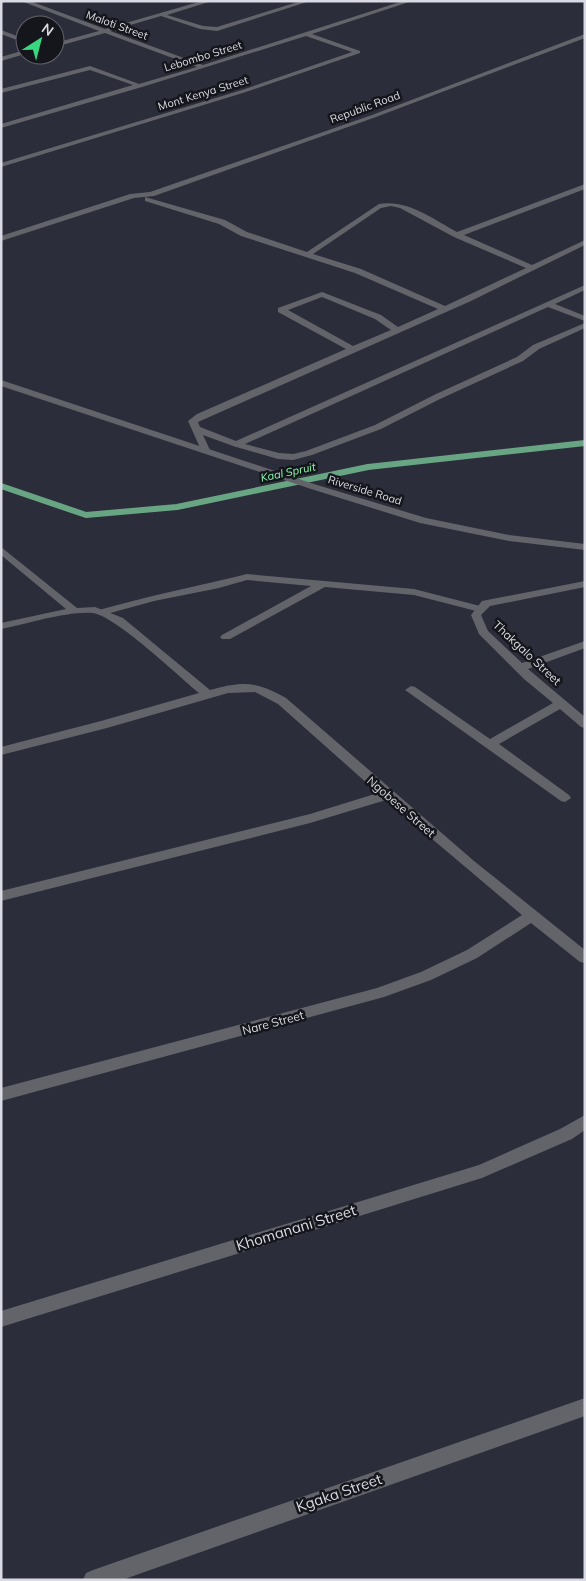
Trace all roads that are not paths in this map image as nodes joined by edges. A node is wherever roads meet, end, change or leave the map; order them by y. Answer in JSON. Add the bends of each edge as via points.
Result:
{"nodes":[{"id":1,"x":24,"y":1,"type":"edge"},
{"id":2,"x":209,"y":1,"type":"edge"},
{"id":3,"x":307,"y":1,"type":"edge"},
{"id":4,"x":382,"y":1,"type":"edge"},
{"id":5,"x":409,"y":1,"type":"edge"},
{"id":6,"x":396,"y":6,"type":"junction"},
{"id":7,"x":163,"y":15,"type":"junction"},
{"id":8,"x":106,"y":31,"type":"junction"},
{"id":9,"x":1,"y":32,"type":"edge"},
{"id":10,"x":307,"y":34,"type":"junction"},
{"id":11,"x":585,"y":36,"type":"edge"},
{"id":12,"x":15,"y":37,"type":"edge"},
{"id":13,"x":65,"y":41,"type":"edge"},
{"id":14,"x":15,"y":55,"type":"edge"},
{"id":15,"x":1,"y":59,"type":"edge"},
{"id":16,"x":203,"y":67,"type":"junction"},
{"id":17,"x":140,"y":86,"type":"junction"},
{"id":18,"x":1,"y":91,"type":"edge"},
{"id":19,"x":1,"y":126,"type":"edge"},
{"id":20,"x":1,"y":165,"type":"edge"},
{"id":21,"x":585,"y":186,"type":"edge"},
{"id":22,"x":150,"y":197,"type":"junction"},
{"id":23,"x":457,"y":235,"type":"junction"},
{"id":24,"x":1,"y":239,"type":"edge"},
{"id":25,"x":585,"y":242,"type":"edge"},
{"id":26,"x":1,"y":247,"type":"edge"},
{"id":27,"x":307,"y":255,"type":"junction"},
{"id":28,"x":530,"y":267,"type":"junction"},
{"id":29,"x":585,"y":287,"type":"edge"},
{"id":30,"x":549,"y":304,"type":"junction"},
{"id":31,"x":445,"y":309,"type":"junction"},
{"id":32,"x":585,"y":319,"type":"edge"},
{"id":33,"x":585,"y":325,"type":"edge"},
{"id":34,"x":397,"y":330,"type":"junction"},
{"id":35,"x":353,"y":350,"type":"junction"},
{"id":36,"x":1,"y":382,"type":"edge"},
{"id":37,"x":197,"y":429,"type":"junction"},
{"id":38,"x":236,"y":444,"type":"junction"},
{"id":39,"x":205,"y":450,"type":"junction"},
{"id":40,"x":585,"y":547,"type":"edge"},
{"id":41,"x":1,"y":550,"type":"edge"},
{"id":42,"x":323,"y":584,"type":"junction"},
{"id":43,"x":585,"y":584,"type":"edge"},
{"id":44,"x":480,"y":609,"type":"junction"},
{"id":45,"x":74,"y":611,"type":"junction"},
{"id":46,"x":103,"y":612,"type":"junction"},
{"id":47,"x":1,"y":626,"type":"edge"},
{"id":48,"x":226,"y":637,"type":"dead end"},
{"id":49,"x":585,"y":644,"type":"edge"},
{"id":50,"x":520,"y":668,"type":"junction"},
{"id":51,"x":411,"y":690,"type":"dead end"},
{"id":52,"x":207,"y":694,"type":"junction"},
{"id":53,"x":561,"y":704,"type":"junction"},
{"id":54,"x":585,"y":724,"type":"edge"},
{"id":55,"x":490,"y":744,"type":"junction"},
{"id":56,"x":1,"y":751,"type":"edge"},
{"id":57,"x":387,"y":795,"type":"junction"},
{"id":58,"x":565,"y":798,"type":"dead end"},
{"id":59,"x":1,"y":896,"type":"edge"},
{"id":60,"x":531,"y":916,"type":"junction"},
{"id":61,"x":585,"y":958,"type":"edge"},
{"id":62,"x":1,"y":1095,"type":"edge"},
{"id":63,"x":585,"y":1122,"type":"edge"},
{"id":64,"x":1,"y":1319,"type":"edge"},
{"id":65,"x":585,"y":1407,"type":"edge"},
{"id":66,"x":93,"y":1580,"type":"edge"}],
"edges":[{"from":1,"to":8,"type":"street","name":"Maloti Street"},
{"from":2,"to":7,"type":"street"},
{"from":3,"to":7,"type":"street","via":[[213,29]]},
{"from":4,"to":6,"type":"street"},
{"from":5,"to":6,"type":"street","name":"Lebombo Street"},
{"from":6,"to":10,"type":"street","name":"Lebombo Street"},
{"from":7,"to":8,"type":"street"},
{"from":8,"to":13,"type":"street"},
{"from":8,"to":16,"type":"street","name":"Maloti Street"},
{"from":9,"to":12,"type":"street"},
{"from":10,"to":16,"type":"street","name":"Lebombo Street"},
{"from":10,"to":20,"type":"street","name":"Mont Kenya Street","via":[[358,52],[244,91]]},
{"from":11,"to":22,"type":"street","name":"Republic Road"},
{"from":14,"to":15,"type":"street"},
{"from":16,"to":17,"type":"street","name":"Lebombo Street"},
{"from":17,"to":18,"type":"street","via":[[90,68]]},
{"from":17,"to":19,"type":"street","name":"Lebombo Street"},
{"from":21,"to":23,"type":"street"},
{"from":22,"to":24,"type":"street","name":"Republic Road","via":[[133,196]]},
{"from":22,"to":26,"type":"street","name":"Republic Road"},
{"from":22,"to":27,"type":"street"},
{"from":23,"to":27,"type":"street","via":[[402,206],[391,204],[379,206]]},
{"from":23,"to":28,"type":"street"},
{"from":25,"to":28,"type":"street"},
{"from":27,"to":31,"type":"street","via":[[375,277]]},
{"from":28,"to":31,"type":"street"},
{"from":29,"to":30,"type":"street"},
{"from":30,"to":32,"type":"street"},
{"from":30,"to":38,"type":"street"},
{"from":31,"to":34,"type":"street"},
{"from":33,"to":38,"type":"street","via":[[378,427],[326,448],[293,457]]},
{"from":34,"to":35,"type":"street"},
{"from":34,"to":35,"type":"street","via":[[378,317],[322,294],[281,310]]},
{"from":35,"to":37,"type":"street","via":[[200,416],[194,421]]},
{"from":36,"to":39,"type":"street","name":"Riverside Road"},
{"from":37,"to":38,"type":"street"},
{"from":37,"to":39,"type":"street"},
{"from":39,"to":40,"type":"street","name":"Riverside Road","via":[[396,513],[464,530]]},
{"from":41,"to":45,"type":"street"},
{"from":42,"to":44,"type":"street","via":[[414,592]]},
{"from":42,"to":46,"type":"street","via":[[247,577]]},
{"from":42,"to":48,"type":"street"},
{"from":43,"to":44,"type":"street","name":"Thakgalo Street","via":[[504,598],[486,603]]},
{"from":44,"to":50,"type":"street","name":"Thakgalo Street","via":[[476,616],[483,632]]},
{"from":45,"to":46,"type":"street"},
{"from":45,"to":47,"type":"street"},
{"from":46,"to":52,"type":"street","via":[[126,625]]},
{"from":49,"to":50,"type":"street"},
{"from":50,"to":53,"type":"street","name":"Thakgalo Street"},
{"from":51,"to":55,"type":"street"},
{"from":52,"to":56,"type":"street","name":"Ngobese Street"},
{"from":52,"to":57,"type":"street","name":"Ngobese Street","via":[[256,688],[274,695]]},
{"from":53,"to":54,"type":"street","name":"Thakgalo Street"},
{"from":53,"to":55,"type":"street"},
{"from":55,"to":58,"type":"street"},
{"from":57,"to":59,"type":"street","via":[[257,832]]},
{"from":57,"to":60,"type":"street","name":"Ngobese Street"},
{"from":60,"to":61,"type":"street","name":"Ngobese Street"},
{"from":60,"to":62,"type":"street","name":"Nare Street","via":[[472,954],[379,993]]},
{"from":63,"to":64,"type":"street","name":"Khomanani Street","via":[[566,1134],[482,1171]]},
{"from":65,"to":66,"type":"street","name":"Kgaka Street"}]}
